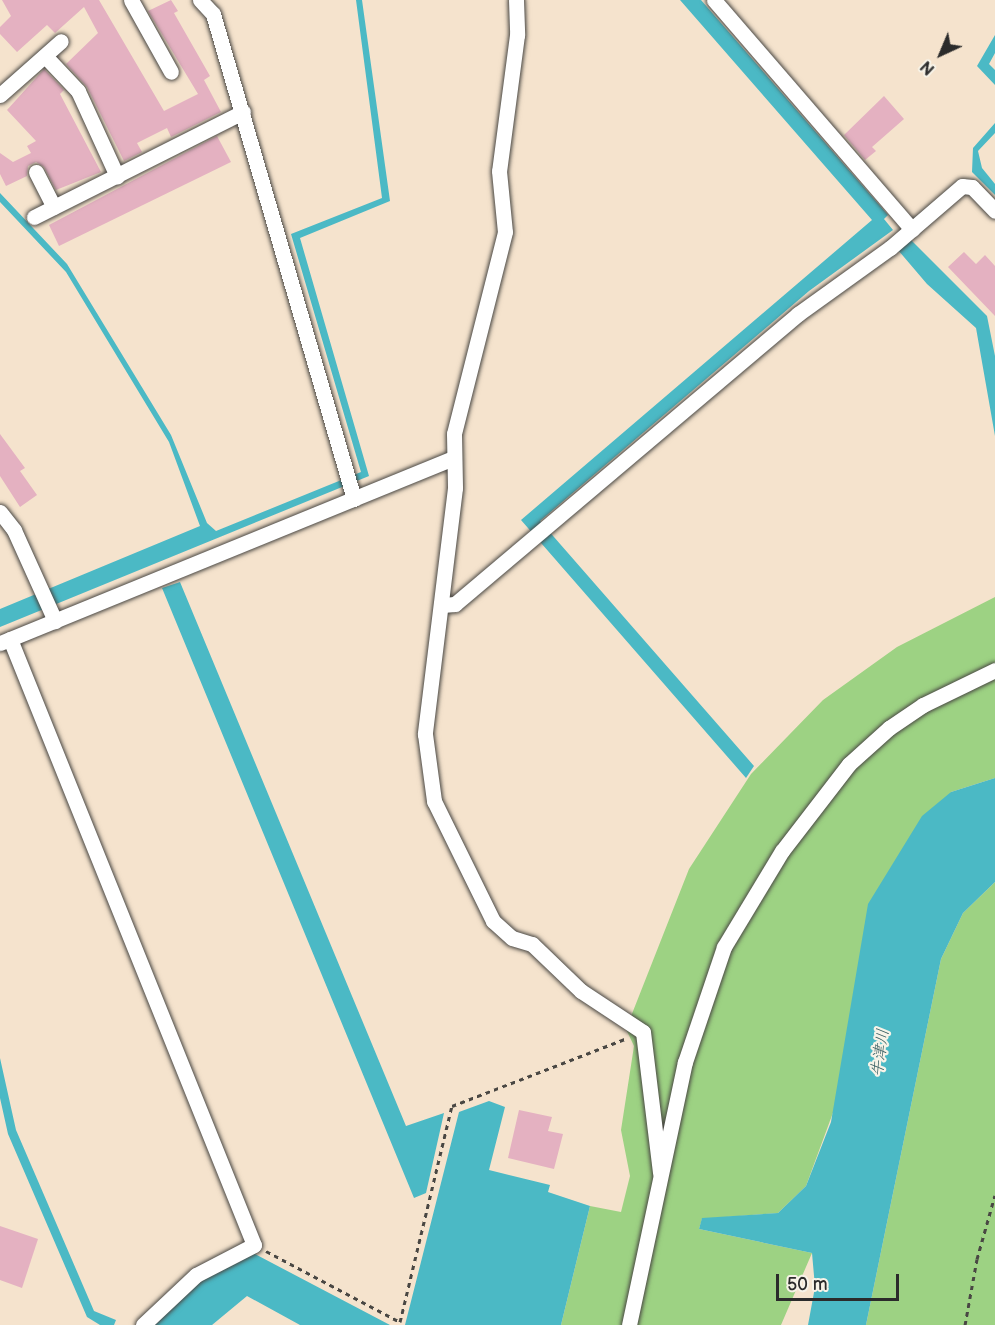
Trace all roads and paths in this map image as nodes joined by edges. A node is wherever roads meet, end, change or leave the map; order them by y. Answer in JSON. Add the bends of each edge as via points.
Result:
{"nodes":[{"id":1,"x":131,"y":0,"type":"edge"},
{"id":2,"x":200,"y":0,"type":"edge"},
{"id":3,"x":516,"y":0,"type":"edge"},
{"id":4,"x":714,"y":0,"type":"edge"},
{"id":5,"x":61,"y":41,"type":"dead end"},
{"id":6,"x":45,"y":56,"type":"junction"},
{"id":7,"x":171,"y":72,"type":"dead end"},
{"id":8,"x":0,"y":95,"type":"edge"},
{"id":9,"x":243,"y":111,"type":"junction"},
{"id":10,"x":36,"y":172,"type":"dead end"},
{"id":11,"x":117,"y":176,"type":"junction"},
{"id":12,"x":54,"y":207,"type":"junction"},
{"id":13,"x":995,"y":211,"type":"edge"},
{"id":14,"x":34,"y":218,"type":"dead end"},
{"id":15,"x":912,"y":229,"type":"junction"},
{"id":16,"x":452,"y":459,"type":"junction"},
{"id":17,"x":351,"y":487,"type":"junction"},
{"id":18,"x":0,"y":512,"type":"edge"},
{"id":19,"x":441,"y":605,"type":"junction"},
{"id":20,"x":55,"y":621,"type":"junction"},
{"id":21,"x":5,"y":641,"type":"edge"},
{"id":22,"x":995,"y":670,"type":"edge"},
{"id":23,"x":643,"y":1032,"type":"junction"},
{"id":24,"x":660,"y":1173,"type":"junction"},
{"id":25,"x":995,"y":1196,"type":"edge"},
{"id":26,"x":254,"y":1245,"type":"junction"},
{"id":27,"x":143,"y":1325,"type":"edge"},
{"id":28,"x":629,"y":1325,"type":"edge"},
{"id":29,"x":964,"y":1325,"type":"edge"}],
"edges":[{"from":1,"to":7,"type":"street"},
{"from":2,"to":9,"type":"street","via":[[213,14]]},
{"from":3,"to":16,"type":"street","via":[[516,46],[499,171],[505,232],[454,434]]},
{"from":4,"to":15,"type":"street"},
{"from":5,"to":6,"type":"street"},
{"from":6,"to":8,"type":"street"},
{"from":6,"to":11,"type":"street","via":[[78,91]]},
{"from":9,"to":11,"type":"street"},
{"from":9,"to":17,"type":"street"},
{"from":10,"to":12,"type":"street"},
{"from":11,"to":12,"type":"street"},
{"from":12,"to":14,"type":"street"},
{"from":13,"to":15,"type":"street","via":[[972,187],[962,186]]},
{"from":15,"to":19,"type":"street","via":[[798,314],[455,604]]},
{"from":16,"to":17,"type":"street"},
{"from":16,"to":19,"type":"street","via":[[454,488]]},
{"from":17,"to":20,"type":"street"},
{"from":18,"to":20,"type":"street","via":[[14,530]]},
{"from":19,"to":23,"type":"street","via":[[425,734],[434,801],[493,921],[512,938],[532,944],[581,991]]},
{"from":20,"to":21,"type":"street"},
{"from":21,"to":26,"type":"street"},
{"from":22,"to":24,"type":"street","via":[[923,705],[889,728],[849,764],[782,851],[724,948],[685,1062]]},
{"from":23,"to":24,"type":"street"},
{"from":23,"to":26,"type":"path","via":[[452,1106],[400,1322]]},
{"from":24,"to":28,"type":"street"},
{"from":25,"to":29,"type":"path","via":[[977,1258]]},
{"from":26,"to":27,"type":"street","via":[[196,1275]]}]}
